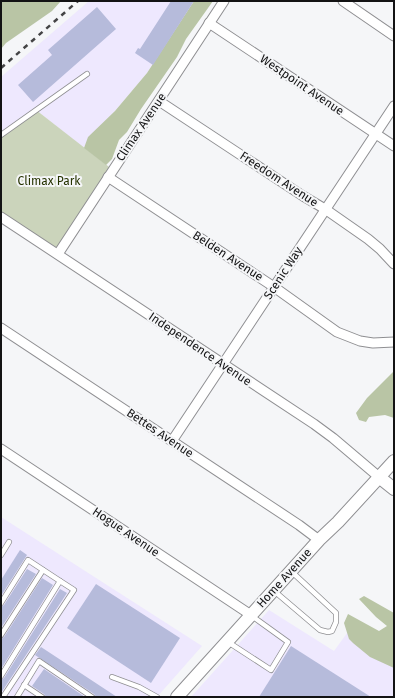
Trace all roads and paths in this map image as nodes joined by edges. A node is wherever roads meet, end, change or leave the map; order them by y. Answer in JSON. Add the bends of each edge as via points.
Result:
{"nodes":[{"id":1,"x":224,"y":1,"type":"edge"},
{"id":2,"x":343,"y":1,"type":"edge"},
{"id":3,"x":209,"y":23,"type":"junction"},
{"id":4,"x":394,"y":36,"type":"edge"},
{"id":5,"x":87,"y":74,"type":"dead end"},
{"id":6,"x":159,"y":101,"type":"junction"},
{"id":7,"x":394,"y":106,"type":"edge"},
{"id":8,"x":376,"y":133,"type":"junction"},
{"id":9,"x":1,"y":135,"type":"edge"},
{"id":10,"x":394,"y":146,"type":"edge"},
{"id":11,"x":108,"y":177,"type":"junction"},
{"id":12,"x":325,"y":209,"type":"junction"},
{"id":13,"x":1,"y":217,"type":"edge"},
{"id":14,"x":58,"y":254,"type":"junction"},
{"id":15,"x":394,"y":264,"type":"edge"},
{"id":16,"x":274,"y":287,"type":"junction"},
{"id":17,"x":1,"y":328,"type":"edge"},
{"id":18,"x":394,"y":342,"type":"edge"},
{"id":19,"x":223,"y":363,"type":"junction"},
{"id":20,"x":172,"y":441,"type":"junction"},
{"id":21,"x":1,"y":450,"type":"edge"},
{"id":22,"x":394,"y":461,"type":"edge"},
{"id":23,"x":379,"y":477,"type":"junction"},
{"id":24,"x":394,"y":489,"type":"edge"},
{"id":25,"x":319,"y":540,"type":"junction"},
{"id":26,"x":9,"y":542,"type":"dead end"},
{"id":27,"x":1,"y":555,"type":"edge"},
{"id":28,"x":43,"y":570,"type":"junction"},
{"id":29,"x":291,"y":570,"type":"junction"},
{"id":30,"x":60,"y":581,"type":"junction"},
{"id":31,"x":273,"y":590,"type":"junction"},
{"id":32,"x":1,"y":603,"type":"edge"},
{"id":33,"x":250,"y":615,"type":"junction"},
{"id":34,"x":1,"y":635,"type":"edge"},
{"id":35,"x":227,"y":641,"type":"junction"},
{"id":36,"x":1,"y":676,"type":"edge"},
{"id":37,"x":112,"y":677,"type":"dead end"},
{"id":38,"x":24,"y":685,"type":"junction"},
{"id":39,"x":3,"y":697,"type":"edge"},
{"id":40,"x":17,"y":697,"type":"edge"},
{"id":41,"x":42,"y":697,"type":"edge"},
{"id":42,"x":92,"y":697,"type":"edge"},
{"id":43,"x":157,"y":697,"type":"edge"},
{"id":44,"x":177,"y":697,"type":"edge"}],
"edges":[{"from":1,"to":3,"type":"street","name":"Climax Avenue"},
{"from":2,"to":4,"type":"street"},
{"from":3,"to":6,"type":"street","name":"Climax Avenue"},
{"from":3,"to":8,"type":"street","name":"Westpoint Avenue"},
{"from":5,"to":9,"type":"lane"},
{"from":6,"to":11,"type":"street","name":"Climax Avenue"},
{"from":6,"to":12,"type":"street","name":"Freedom Avenue"},
{"from":7,"to":8,"type":"street","name":"Scenic Way"},
{"from":8,"to":10,"type":"street","name":"Westpoint Avenue"},
{"from":8,"to":12,"type":"street","name":"Scenic Way"},
{"from":11,"to":14,"type":"street","name":"Climax Avenue"},
{"from":11,"to":16,"type":"street","name":"Belden Avenue"},
{"from":12,"to":15,"type":"street","name":"Freedom Avenue","via":[[380,249]]},
{"from":12,"to":16,"type":"street","name":"Scenic Way"},
{"from":13,"to":14,"type":"street","name":"Independence Avenue"},
{"from":14,"to":19,"type":"street","name":"Independence Avenue"},
{"from":16,"to":18,"type":"street","name":"Belden Avenue","via":[[337,332],[360,341]]},
{"from":16,"to":19,"type":"street","name":"Scenic Way"},
{"from":17,"to":20,"type":"street","name":"Bettes Avenue"},
{"from":19,"to":20,"type":"street","name":"Scenic Way"},
{"from":19,"to":23,"type":"street","name":"Independence Avenue","via":[[333,438]]},
{"from":20,"to":25,"type":"street","name":"Bettes Avenue","via":[[299,524]]},
{"from":21,"to":33,"type":"street","name":"Hogue Avenue"},
{"from":22,"to":23,"type":"street","name":"Home Avenue"},
{"from":23,"to":24,"type":"street","name":"Independence Avenue"},
{"from":23,"to":25,"type":"street","name":"Home Avenue"},
{"from":25,"to":29,"type":"street","name":"Home Avenue"},
{"from":26,"to":27,"type":"lane"},
{"from":28,"to":30,"type":"lane"},
{"from":28,"to":32,"type":"lane","via":[[28,560]]},
{"from":28,"to":34,"type":"lane"},
{"from":29,"to":31,"type":"street","name":"Home Avenue"},
{"from":29,"to":31,"type":"lane","via":[[336,613],[336,622],[332,630],[320,630]]},
{"from":30,"to":36,"type":"lane"},
{"from":30,"to":39,"type":"lane","via":[[74,590]]},
{"from":31,"to":33,"type":"street","name":"Home Avenue"},
{"from":33,"to":35,"type":"street","name":"Home Avenue"},
{"from":33,"to":35,"type":"lane","via":[[288,642],[271,670]]},
{"from":35,"to":44,"type":"street","name":"Home Avenue"},
{"from":37,"to":43,"type":"lane"},
{"from":38,"to":40,"type":"lane"},
{"from":38,"to":41,"type":"lane"},
{"from":38,"to":42,"type":"lane","via":[[39,661]]}]}
